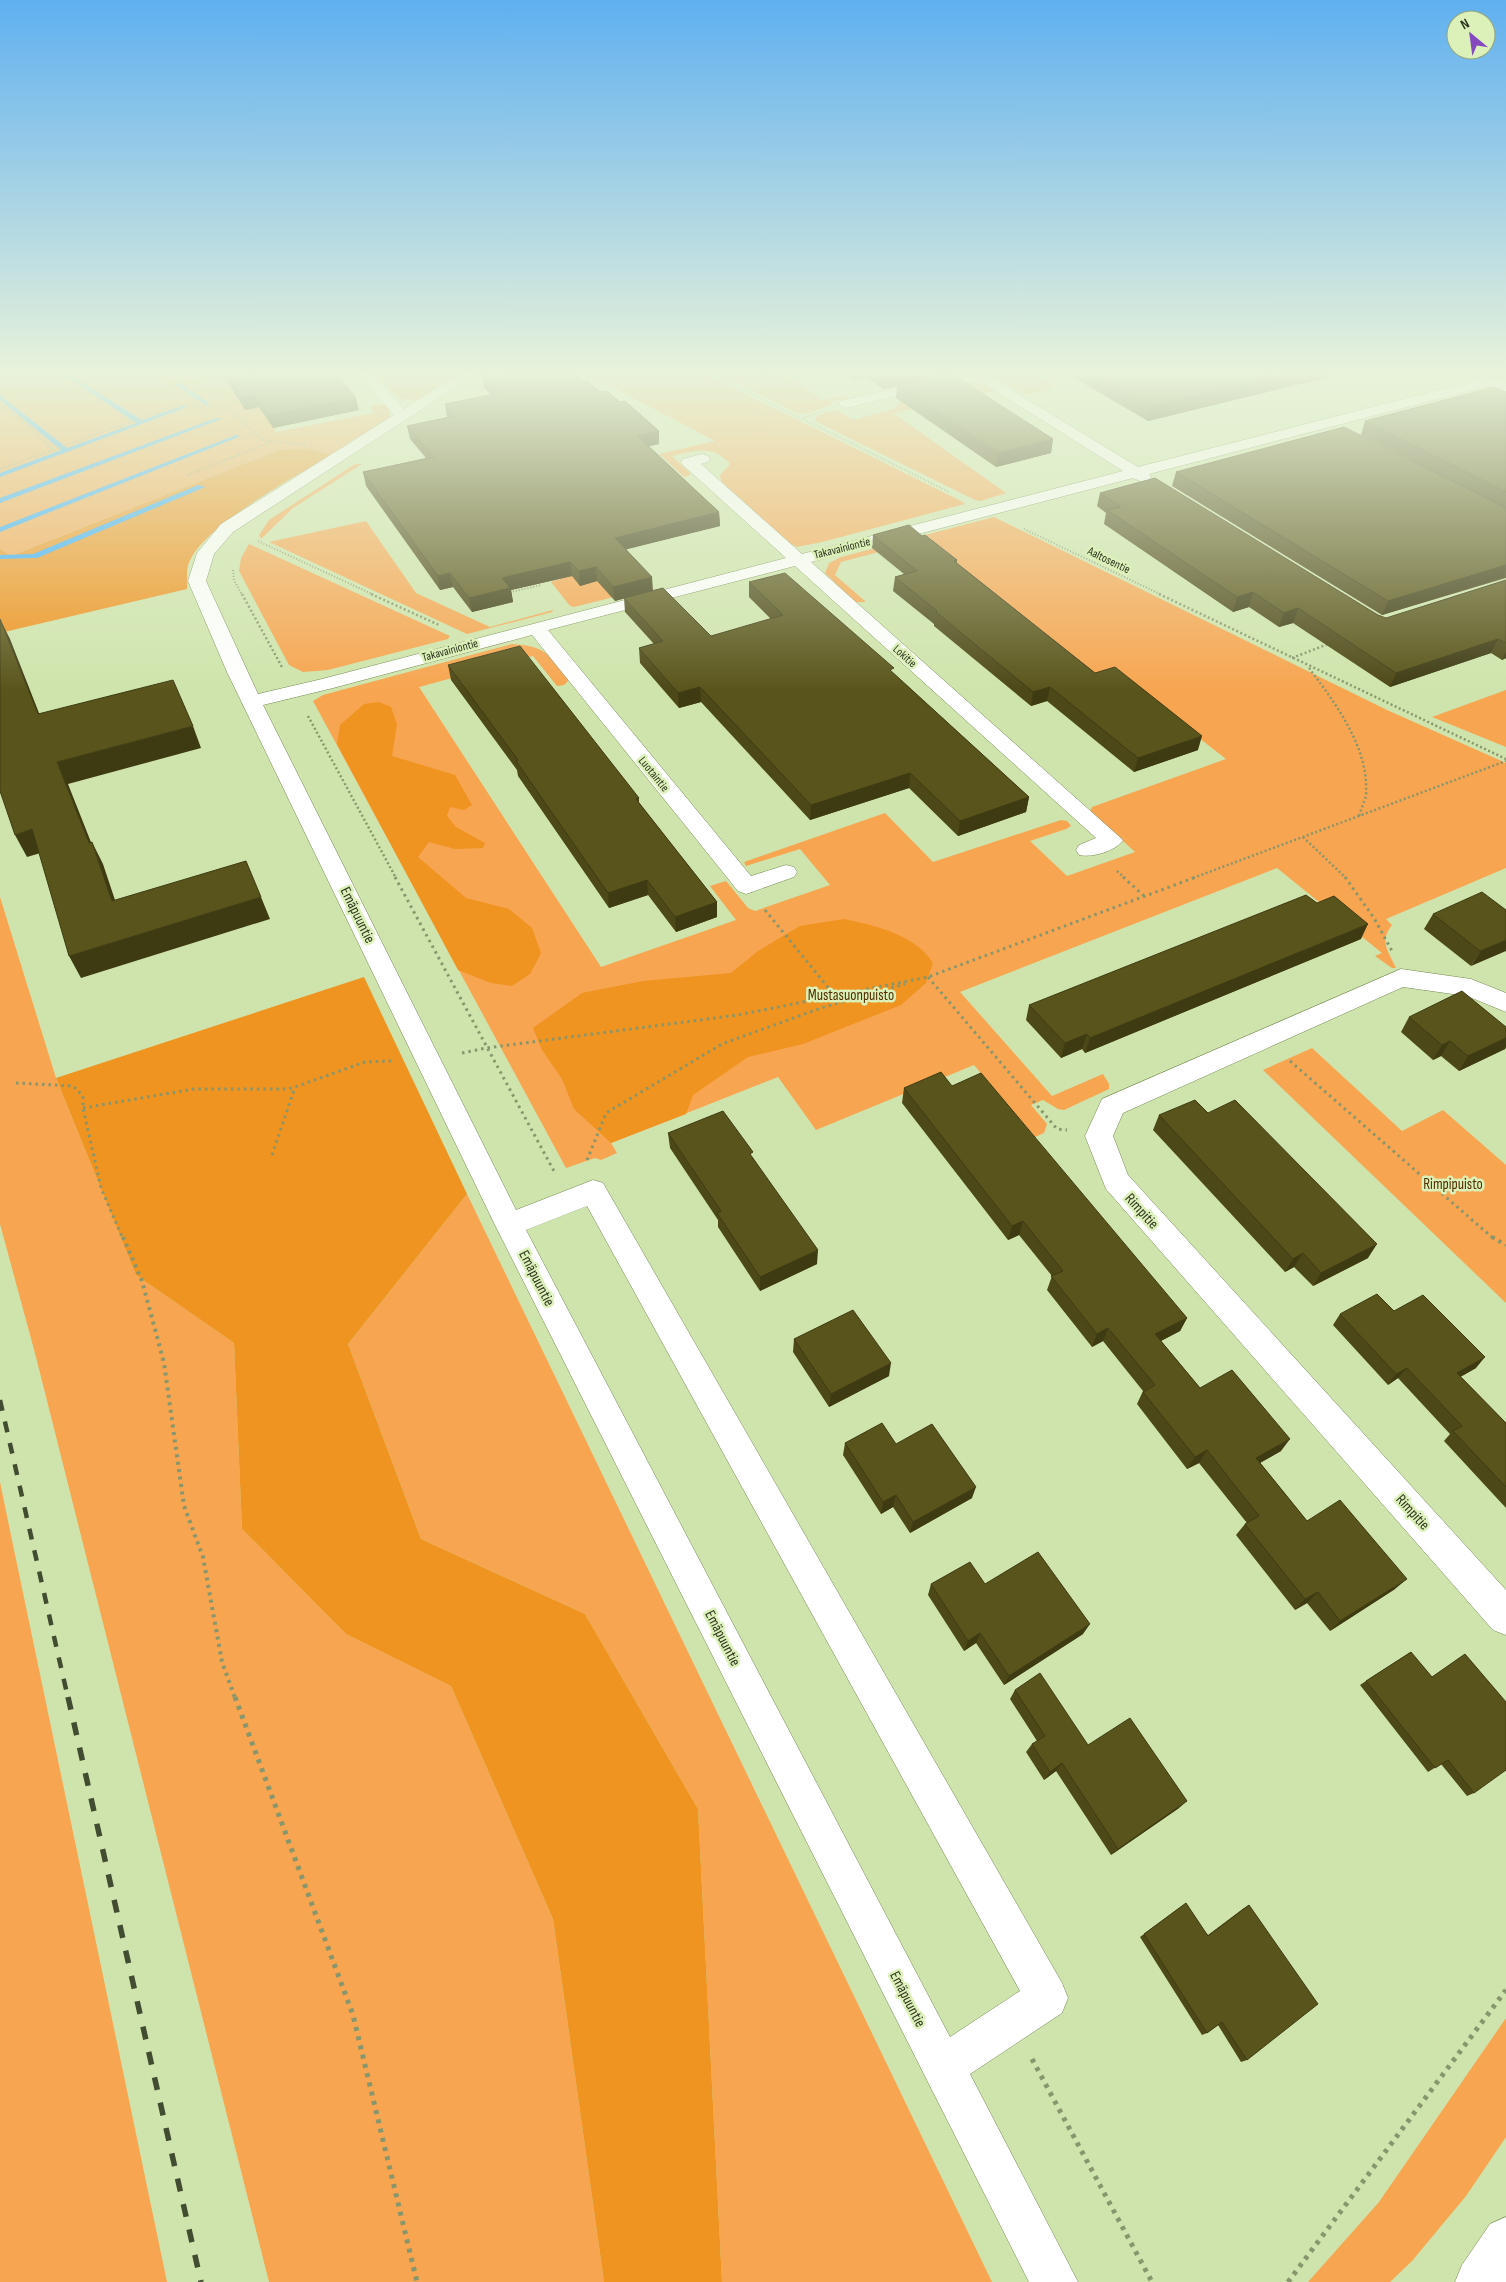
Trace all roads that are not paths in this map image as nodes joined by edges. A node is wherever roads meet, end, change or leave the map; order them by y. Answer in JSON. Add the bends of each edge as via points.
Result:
{"nodes":[{"id":1,"x":304,"y":478,"type":"edge"},
{"id":2,"x":707,"y":478,"type":"edge"},
{"id":3,"x":1110,"y":478,"type":"edge"},
{"id":4,"x":1145,"y":478,"type":"edge"},
{"id":5,"x":1160,"y":488,"type":"edge"},
{"id":6,"x":797,"y":559,"type":"junction"},
{"id":7,"x":536,"y":628,"type":"junction"},
{"id":8,"x":253,"y":701,"type":"junction"},
{"id":9,"x":1087,"y":850,"type":"dead end"},
{"id":10,"x":786,"y":872,"type":"dead end"},
{"id":11,"x":1506,"y":1003,"type":"edge"},
{"id":12,"x":509,"y":1225,"type":"junction"},
{"id":13,"x":1506,"y":1617,"type":"edge"},
{"id":14,"x":943,"y":2067,"type":"junction"},
{"id":15,"x":1506,"y":2240,"type":"edge"},
{"id":16,"x":1054,"y":2282,"type":"edge"},
{"id":17,"x":1479,"y":2282,"type":"edge"}],
"edges":[{"from":1,"to":8,"type":"street","name":"Emäpuuntie","via":[[227,528],[206,554],[197,581]]},
{"from":2,"to":6,"type":"street","name":"Lokitie"},
{"from":3,"to":6,"type":"street","name":"Takavainiontie"},
{"from":4,"to":5,"type":"street"},
{"from":6,"to":7,"type":"street","name":"Takavainiontie"},
{"from":6,"to":9,"type":"street","name":"Lokitie","via":[[1112,840]]},
{"from":7,"to":8,"type":"street","name":"Takavainiontie"},
{"from":7,"to":10,"type":"street","name":"Luotaintie","via":[[746,886]]},
{"from":8,"to":12,"type":"street","name":"Emäpuuntie"},
{"from":11,"to":13,"type":"street","name":"Rimpitie","via":[[1471,988],[1401,978],[1112,1106],[1099,1136],[1116,1181]]},
{"from":12,"to":14,"type":"street","name":"Emäpuuntie"},
{"from":12,"to":14,"type":"street","via":[[593,1191],[1047,1998]]},
{"from":14,"to":16,"type":"street","name":"Emäpuuntie"},
{"from":15,"to":17,"type":"street"}]}
